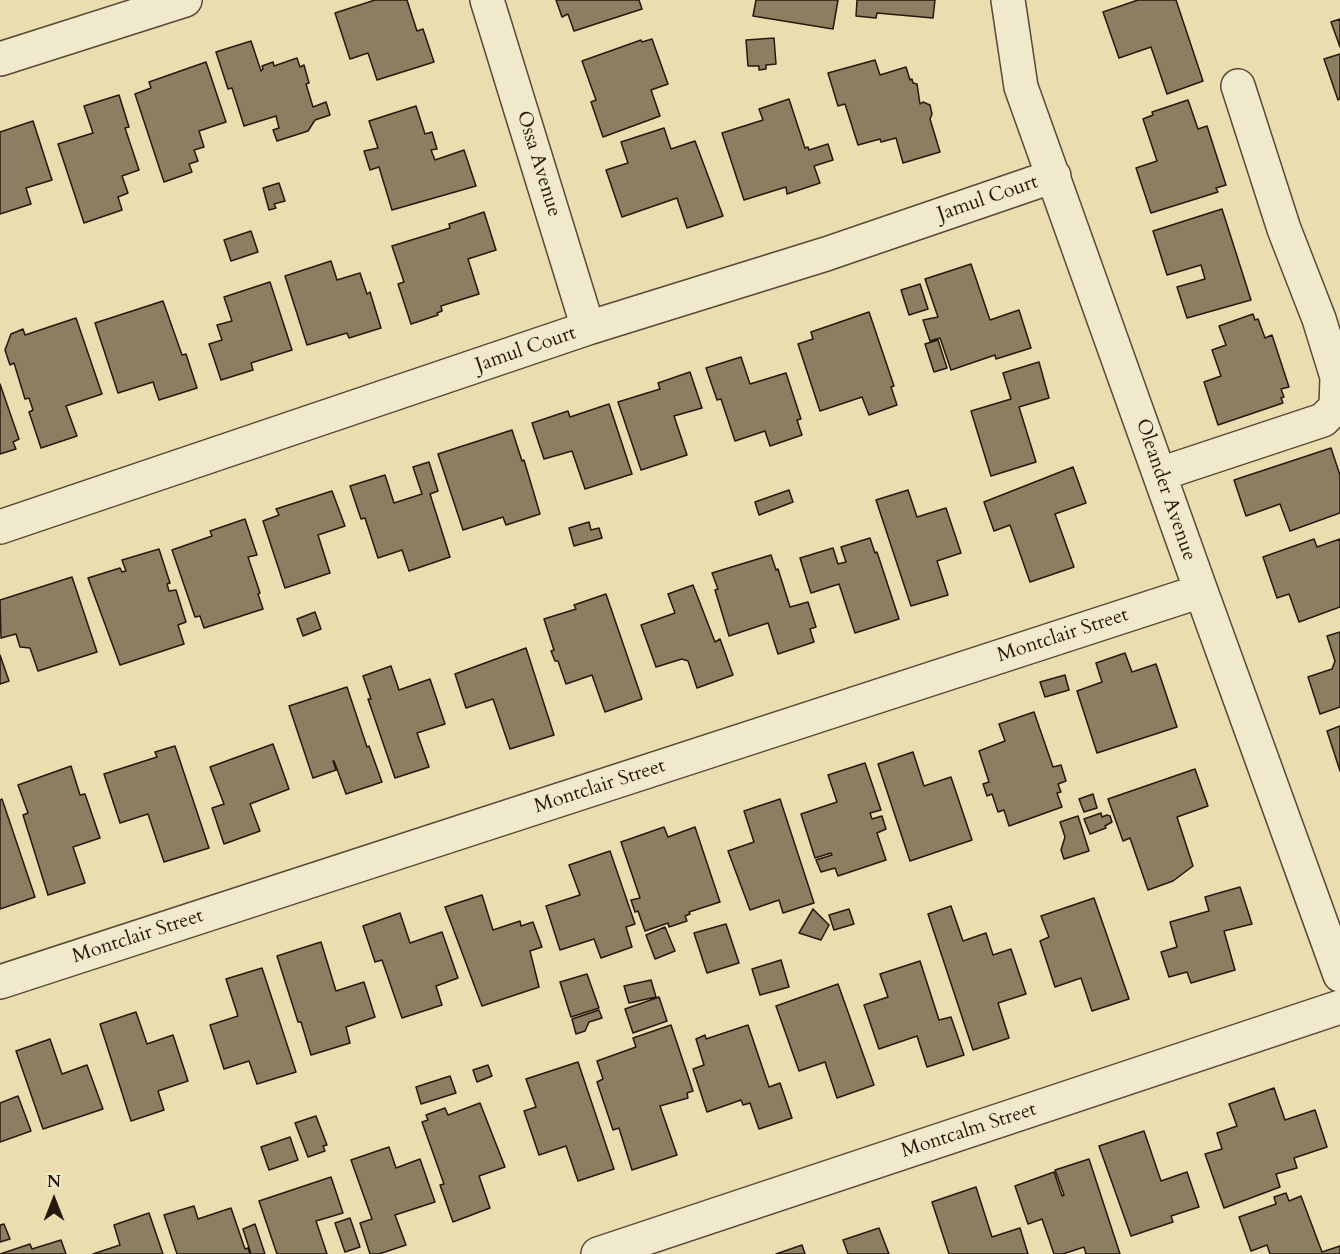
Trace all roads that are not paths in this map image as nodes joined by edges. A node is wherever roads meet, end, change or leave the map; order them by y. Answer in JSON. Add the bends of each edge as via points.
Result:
{"nodes":[{"id":1,"x":185,"y":0,"type":"edge"},
{"id":2,"x":487,"y":0,"type":"edge"},
{"id":3,"x":1008,"y":0,"type":"edge"},
{"id":4,"x":0,"y":59,"type":"edge"},
{"id":5,"x":1238,"y":86,"type":"dead end"},
{"id":6,"x":1054,"y":176,"type":"junction"},
{"id":7,"x":588,"y":328,"type":"junction"},
{"id":8,"x":1160,"y":474,"type":"junction"},
{"id":9,"x":0,"y":527,"type":"edge"},
{"id":10,"x":1201,"y":591,"type":"junction"},
{"id":11,"x":1340,"y":975,"type":"edge"},
{"id":12,"x":0,"y":982,"type":"edge"},
{"id":13,"x":1340,"y":1007,"type":"edge"},
{"id":14,"x":598,"y":1254,"type":"edge"}],
"edges":[{"from":1,"to":4,"type":"street"},
{"from":2,"to":7,"type":"street","name":"Ossa Avenue"},
{"from":3,"to":6,"type":"street","name":"Oleander Avenue","via":[[1021,87]]},
{"from":5,"to":8,"type":"street","via":[[1337,377],[1336,407],[1323,420]]},
{"from":6,"to":7,"type":"street","name":"Jamul Court","via":[[826,254]]},
{"from":6,"to":8,"type":"street","name":"Oleander Avenue"},
{"from":7,"to":9,"type":"street","name":"Jamul Court"},
{"from":8,"to":10,"type":"street","name":"Oleander Avenue"},
{"from":10,"to":11,"type":"street","name":"Oleander Avenue"},
{"from":10,"to":12,"type":"street","name":"Montclair Street"},
{"from":13,"to":14,"type":"street","name":"Montcalm Street"}]}
